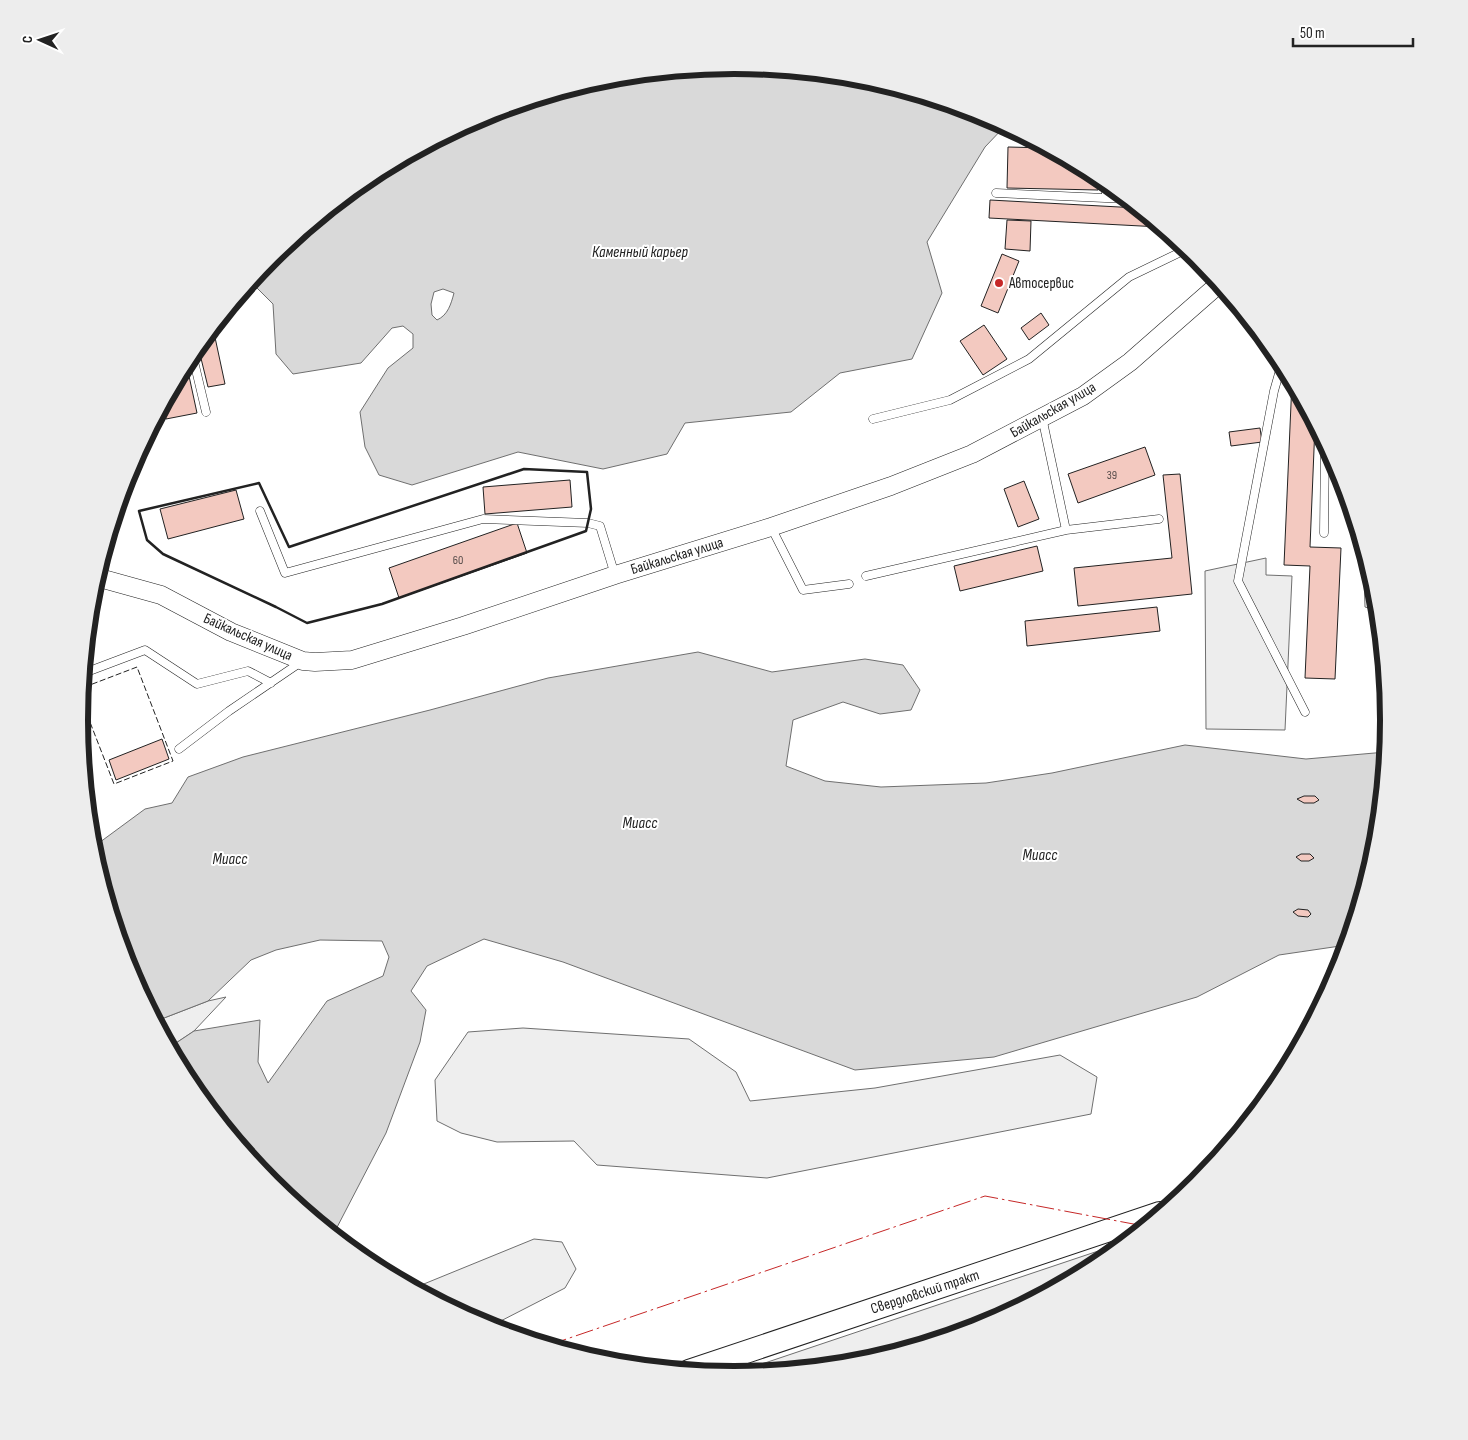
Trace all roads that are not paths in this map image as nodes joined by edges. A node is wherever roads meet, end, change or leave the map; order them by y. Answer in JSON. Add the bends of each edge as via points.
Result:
{"nodes":[{"id":1,"x":996,"y":192,"type":"dead end"},
{"id":2,"x":1106,"y":192,"type":"edge"},
{"id":3,"x":1106,"y":198,"type":"junction"},
{"id":4,"x":1115,"y":198,"type":"edge"},
{"id":5,"x":1180,"y":253,"type":"edge"},
{"id":6,"x":1214,"y":288,"type":"edge"},
{"id":7,"x":195,"y":364,"type":"edge"},
{"id":8,"x":1279,"y":374,"type":"edge"},
{"id":9,"x":206,"y":412,"type":"dead end"},
{"id":10,"x":1042,"y":417,"type":"junction"},
{"id":11,"x":873,"y":418,"type":"dead end"},
{"id":12,"x":1325,"y":459,"type":"edge"},
{"id":13,"x":260,"y":511,"type":"dead end"},
{"id":14,"x":1159,"y":519,"type":"dead end"},
{"id":15,"x":771,"y":527,"type":"junction"},
{"id":16,"x":1066,"y":530,"type":"junction"},
{"id":17,"x":1324,"y":533,"type":"dead end"},
{"id":18,"x":615,"y":575,"type":"junction"},
{"id":19,"x":866,"y":576,"type":"dead end"},
{"id":20,"x":104,"y":579,"type":"edge"},
{"id":21,"x":849,"y":584,"type":"dead end"},
{"id":22,"x":303,"y":660,"type":"junction"},
{"id":23,"x":90,"y":671,"type":"edge"},
{"id":24,"x":270,"y":683,"type":"junction"},
{"id":25,"x":1305,"y":712,"type":"dead end"},
{"id":26,"x":179,"y":749,"type":"dead end"},
{"id":27,"x":1142,"y":1221,"type":"edge"},
{"id":28,"x":706,"y":1365,"type":"edge"}],
"edges":[{"from":1,"to":3,"type":"lane"},
{"from":2,"to":3,"type":"lane"},
{"from":3,"to":4,"type":"lane"},
{"from":5,"to":11,"type":"lane","via":[[1130,278],[1029,359],[950,400]]},
{"from":6,"to":10,"type":"street","name":"Байкальская улица","via":[[1130,362],[1083,396]]},
{"from":7,"to":9,"type":"lane"},
{"from":8,"to":25,"type":"lane","via":[[1238,582]]},
{"from":10,"to":15,"type":"street","name":"Байкальская улица","via":[[972,454]]},
{"from":10,"to":16,"type":"lane"},
{"from":12,"to":17,"type":"lane"},
{"from":13,"to":18,"type":"lane","via":[[285,573],[483,518],[600,526]]},
{"from":14,"to":16,"type":"lane"},
{"from":15,"to":18,"type":"street","name":"Байкальская улица"},
{"from":15,"to":21,"type":"lane","via":[[803,590]]},
{"from":16,"to":19,"type":"lane"},
{"from":18,"to":22,"type":"street","name":"Байкальская улица","via":[[352,660]]},
{"from":20,"to":22,"type":"street","name":"Байкальская улица","via":[[162,595],[231,632]]},
{"from":22,"to":24,"type":"lane"},
{"from":23,"to":24,"type":"lane","via":[[146,650],[197,684],[248,671]]},
{"from":24,"to":26,"type":"lane"},
{"from":27,"to":28,"type":"main road","name":"Свердловский тракт"}]}
